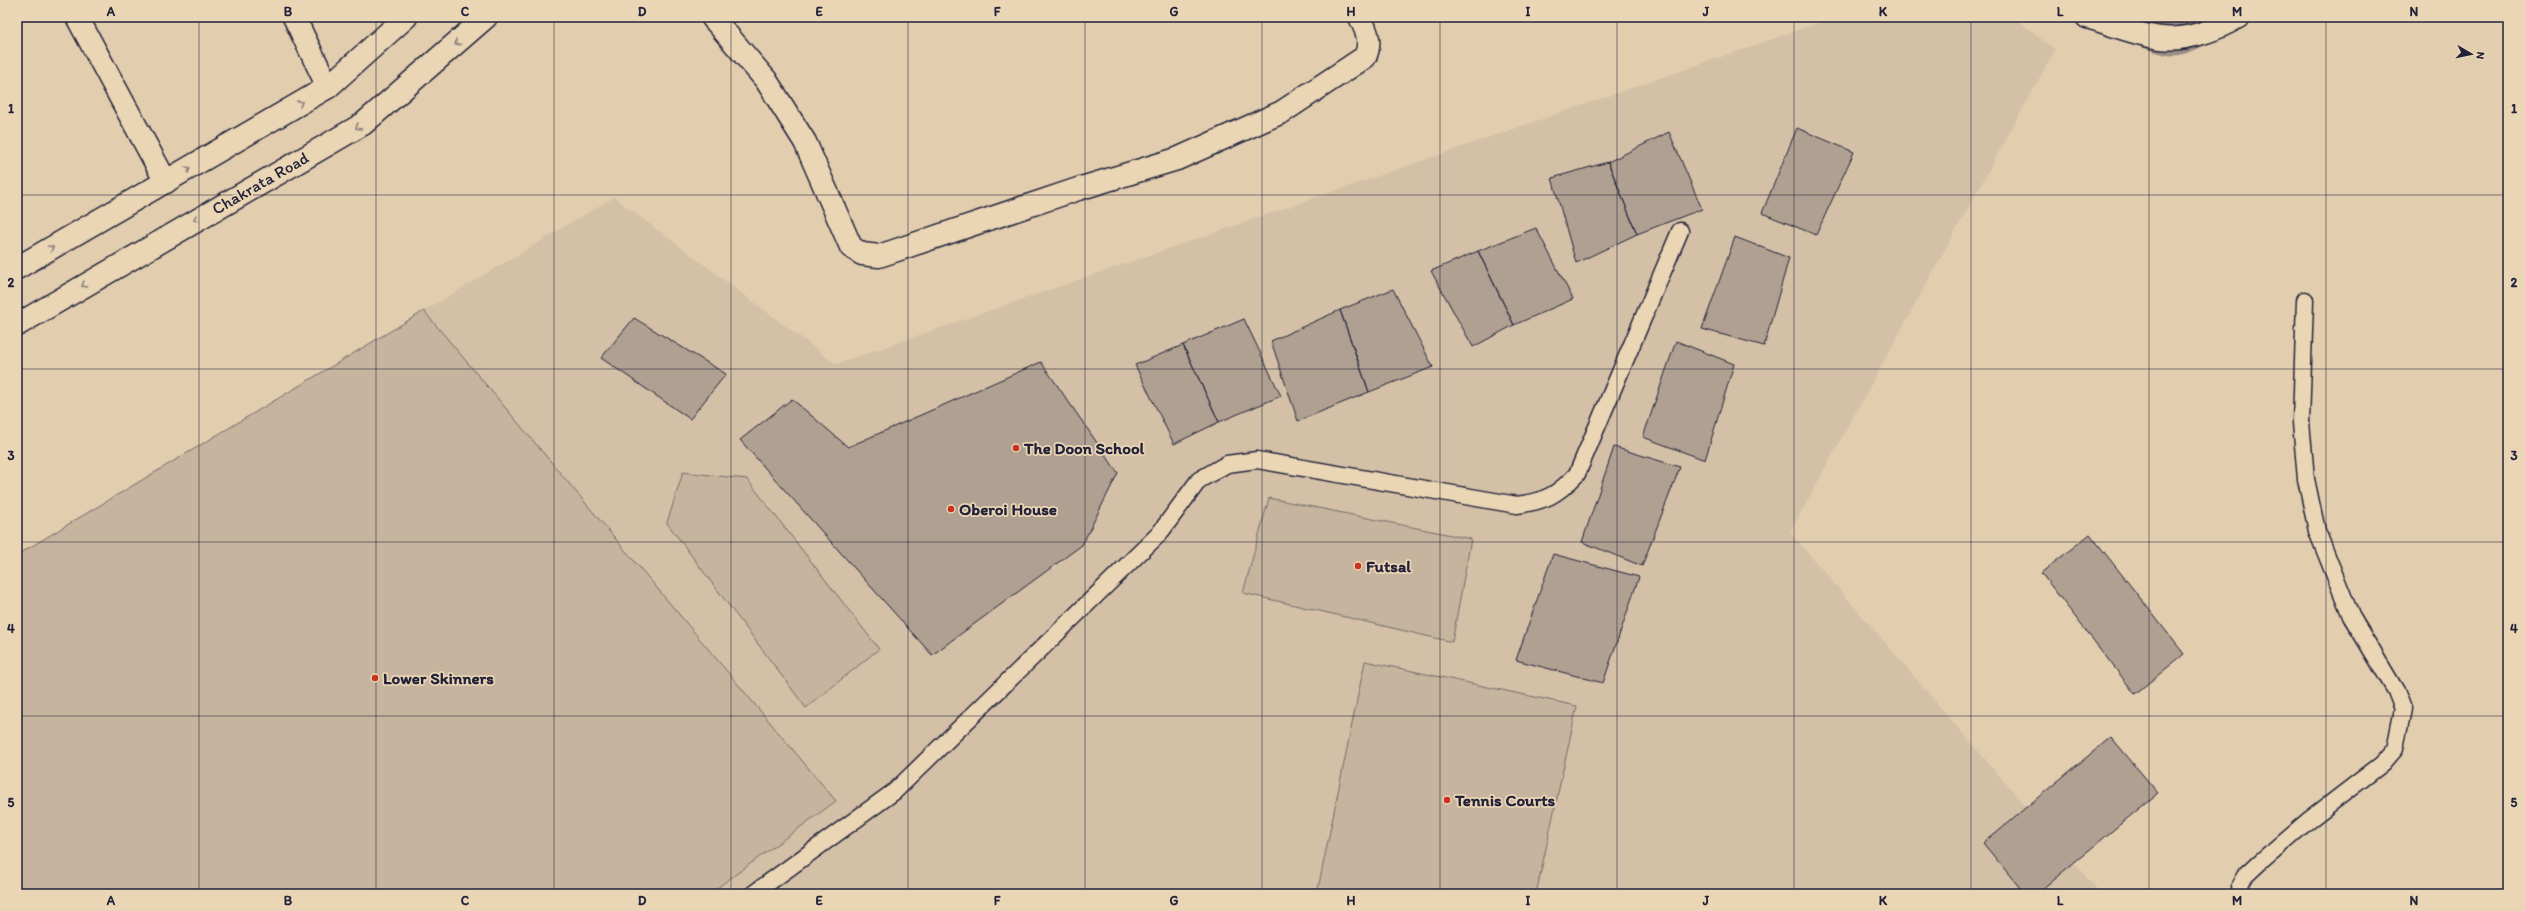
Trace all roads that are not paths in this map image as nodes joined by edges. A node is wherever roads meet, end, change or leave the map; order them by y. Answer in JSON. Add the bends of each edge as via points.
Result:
{"nodes":[{"id":1,"x":77,"y":17,"type":"edge"},
{"id":2,"x":294,"y":17,"type":"edge"},
{"id":3,"x":406,"y":17,"type":"edge"},
{"id":4,"x":486,"y":17,"type":"edge"},
{"id":5,"x":712,"y":17,"type":"edge"},
{"id":6,"x":1360,"y":17,"type":"edge"},
{"id":7,"x":2087,"y":17,"type":"edge"},
{"id":8,"x":2238,"y":17,"type":"edge"},
{"id":9,"x":328,"y":87,"type":"junction"},
{"id":10,"x":166,"y":182,"type":"junction"},
{"id":11,"x":1680,"y":231,"type":"dead end"},
{"id":12,"x":17,"y":268,"type":"edge"},
{"id":13,"x":2305,"y":300,"type":"dead end"},
{"id":14,"x":17,"y":325,"type":"edge"},
{"id":15,"x":753,"y":894,"type":"edge"},
{"id":16,"x":2240,"y":894,"type":"edge"}],
"edges":[{"from":1,"to":10,"type":"street"},
{"from":2,"to":9,"type":"street"},
{"from":3,"to":9,"type":"street"},
{"from":4,"to":14,"type":"street","name":"Chakrata Road","one_way":true,"via":[[363,124]]},
{"from":5,"to":6,"type":"street","via":[[766,80],[805,142],[851,247],[862,254],[879,256],[1176,159],[1282,112],[1365,57],[1370,47],[1368,33]]},
{"from":7,"to":8,"type":"street","via":[[2162,38],[2194,36],[2223,26]]},
{"from":10,"to":9,"type":"street","one_way":true},
{"from":12,"to":10,"type":"street","one_way":true},
{"from":11,"to":15,"type":"lane","via":[[1577,474],[1561,491],[1540,502],[1517,505],[1257,460],[1226,464],[1199,480],[1159,534],[895,791]]},
{"from":13,"to":16,"type":"lane","via":[[2301,422],[2306,479],[2317,531],[2351,616],[2396,691],[2403,709],[2395,748],[2382,764],[2309,820],[2250,872],[2240,885]]}]}
